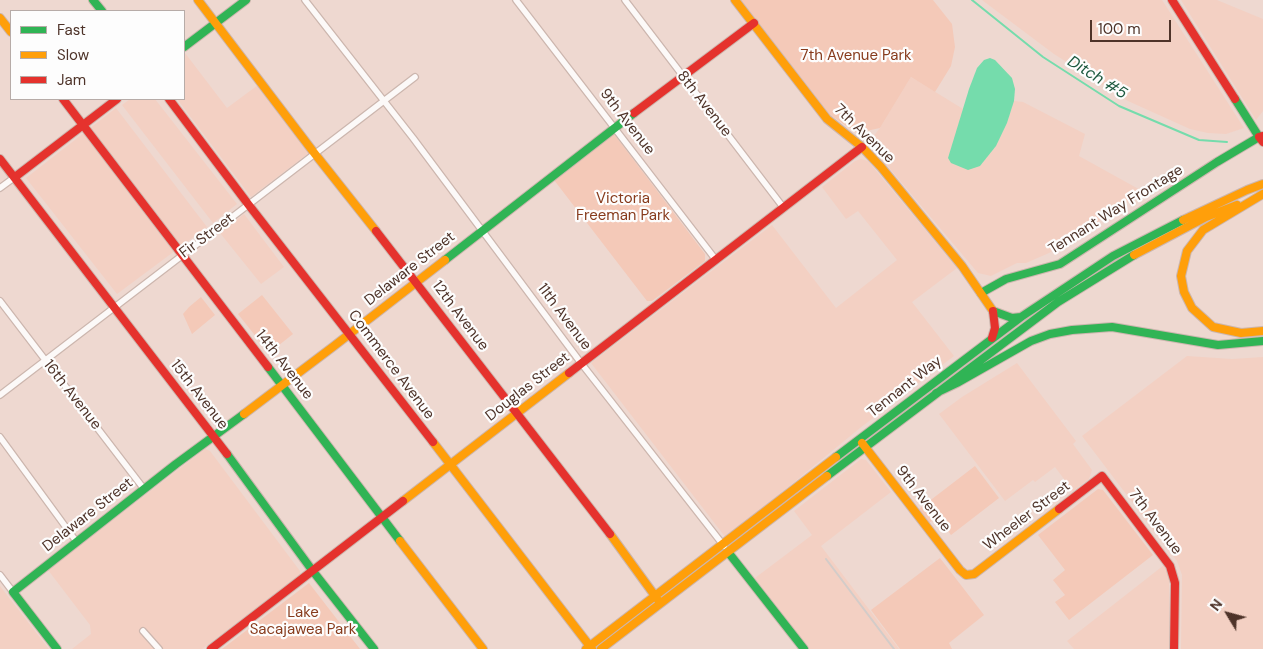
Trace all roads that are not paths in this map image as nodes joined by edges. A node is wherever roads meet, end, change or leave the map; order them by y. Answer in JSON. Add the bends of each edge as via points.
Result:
{"nodes":[{"id":1,"x":93,"y":0,"type":"edge"},
{"id":2,"x":198,"y":0,"type":"edge"},
{"id":3,"x":246,"y":0,"type":"edge"},
{"id":4,"x":305,"y":0,"type":"edge"},
{"id":5,"x":516,"y":0,"type":"edge"},
{"id":6,"x":625,"y":0,"type":"edge"},
{"id":7,"x":735,"y":0,"type":"edge"},
{"id":8,"x":1172,"y":0,"type":"edge"},
{"id":9,"x":101,"y":10,"type":"edge"},
{"id":10,"x":0,"y":18,"type":"edge"},
{"id":11,"x":216,"y":23,"type":"junction"},
{"id":12,"x":754,"y":23,"type":"junction"},
{"id":13,"x":10,"y":31,"type":"edge"},
{"id":14,"x":185,"y":46,"type":"edge"},
{"id":15,"x":415,"y":77,"type":"dead end"},
{"id":16,"x":682,"y":77,"type":"junction"},
{"id":17,"x":64,"y":100,"type":"edge"},
{"id":18,"x":116,"y":100,"type":"edge"},
{"id":19,"x":170,"y":100,"type":"edge"},
{"id":20,"x":383,"y":101,"type":"junction"},
{"id":21,"x":83,"y":125,"type":"junction"},
{"id":22,"x":614,"y":128,"type":"junction"},
{"id":23,"x":1262,"y":138,"type":"edge"},
{"id":24,"x":862,"y":147,"type":"junction"},
{"id":25,"x":315,"y":154,"type":"junction"},
{"id":26,"x":0,"y":159,"type":"edge"},
{"id":27,"x":15,"y":178,"type":"junction"},
{"id":28,"x":1263,"y":184,"type":"edge"},
{"id":29,"x":0,"y":188,"type":"edge"},
{"id":30,"x":1261,"y":195,"type":"edge"},
{"id":31,"x":1249,"y":200,"type":"junction"},
{"id":32,"x":248,"y":204,"type":"junction"},
{"id":33,"x":783,"y":207,"type":"junction"},
{"id":34,"x":482,"y":231,"type":"junction"},
{"id":35,"x":182,"y":255,"type":"junction"},
{"id":36,"x":716,"y":260,"type":"junction"},
{"id":37,"x":417,"y":282,"type":"junction"},
{"id":38,"x":981,"y":293,"type":"junction"},
{"id":39,"x":0,"y":302,"type":"edge"},
{"id":40,"x":114,"y":308,"type":"junction"},
{"id":41,"x":993,"y":312,"type":"junction"},
{"id":42,"x":1021,"y":317,"type":"junction"},
{"id":43,"x":1263,"y":331,"type":"edge"},
{"id":44,"x":350,"y":334,"type":"junction"},
{"id":45,"x":992,"y":338,"type":"junction"},
{"id":46,"x":1263,"y":340,"type":"edge"},
{"id":47,"x":45,"y":361,"type":"junction"},
{"id":48,"x":582,"y":363,"type":"junction"},
{"id":49,"x":282,"y":384,"type":"junction"},
{"id":50,"x":936,"y":392,"type":"junction"},
{"id":51,"x":0,"y":395,"type":"edge"},
{"id":52,"x":516,"y":414,"type":"junction"},
{"id":53,"x":213,"y":436,"type":"junction"},
{"id":54,"x":0,"y":437,"type":"edge"},
{"id":55,"x":860,"y":440,"type":"junction"},
{"id":56,"x":865,"y":447,"type":"junction"},
{"id":57,"x":450,"y":465,"type":"junction"},
{"id":58,"x":1102,"y":476,"type":"joint"},
{"id":59,"x":144,"y":488,"type":"junction"},
{"id":60,"x":383,"y":516,"type":"junction"},
{"id":61,"x":76,"y":541,"type":"junction"},
{"id":62,"x":722,"y":545,"type":"junction"},
{"id":63,"x":728,"y":552,"type":"junction"},
{"id":64,"x":312,"y":570,"type":"junction"},
{"id":65,"x":0,"y":575,"type":"edge"},
{"id":66,"x":966,"y":575,"type":"joint"},
{"id":67,"x":12,"y":592,"type":"junction"},
{"id":68,"x":655,"y":596,"type":"junction"},
{"id":69,"x":660,"y":604,"type":"junction"},
{"id":70,"x":143,"y":631,"type":"dead end"},
{"id":71,"x":589,"y":648,"type":"edge"},
{"id":72,"x":57,"y":649,"type":"edge"},
{"id":73,"x":159,"y":649,"type":"edge"},
{"id":74,"x":211,"y":649,"type":"edge"},
{"id":75,"x":374,"y":649,"type":"edge"},
{"id":76,"x":483,"y":649,"type":"edge"},
{"id":77,"x":601,"y":649,"type":"edge"},
{"id":78,"x":804,"y":649,"type":"edge"},
{"id":79,"x":1174,"y":649,"type":"edge"}],
"edges":[{"from":1,"to":9,"type":"main road"},
{"from":2,"to":11,"type":"main road","name":"12th Avenue"},
{"from":3,"to":11,"type":"main road"},
{"from":4,"to":20,"type":"street","name":"11th Avenue"},
{"from":5,"to":22,"type":"street","name":"9th Avenue"},
{"from":6,"to":16,"type":"street","name":"8th Avenue"},
{"from":7,"to":12,"type":"main road","name":"7th Avenue"},
{"from":8,"to":23,"type":"main road"},
{"from":10,"to":13,"type":"main road"},
{"from":11,"to":14,"type":"main road"},
{"from":11,"to":25,"type":"main road","name":"12th Avenue"},
{"from":12,"to":16,"type":"main road","name":"Delaware Street"},
{"from":12,"to":24,"type":"main road","name":"7th Avenue","via":[[827,119]]},
{"from":15,"to":20,"type":"street","name":"Fir Street"},
{"from":16,"to":22,"type":"main road","name":"Delaware Street"},
{"from":16,"to":33,"type":"street","name":"8th Avenue"},
{"from":17,"to":21,"type":"main road","name":"14th Avenue"},
{"from":18,"to":21,"type":"main road"},
{"from":19,"to":32,"type":"main road","name":"Commerce Avenue"},
{"from":20,"to":25,"type":"street","name":"Fir Street"},
{"from":20,"to":34,"type":"street","name":"11th Avenue"},
{"from":21,"to":27,"type":"main road"},
{"from":21,"to":35,"type":"main road","name":"14th Avenue"},
{"from":22,"to":34,"type":"main road","name":"Delaware Street"},
{"from":22,"to":36,"type":"street","name":"9th Avenue"},
{"from":23,"to":38,"type":"main road","name":"Tennant Way Frontage","via":[[1213,164],[1060,264],[1006,279]]},
{"from":24,"to":33,"type":"main road","name":"Douglas Street"},
{"from":24,"to":38,"type":"main road","name":"7th Avenue"},
{"from":25,"to":32,"type":"street","name":"Fir Street"},
{"from":25,"to":37,"type":"main road","name":"12th Avenue"},
{"from":26,"to":27,"type":"main road","name":"15th Avenue"},
{"from":27,"to":29,"type":"street"},
{"from":27,"to":40,"type":"main road","name":"15th Avenue"},
{"from":28,"to":42,"type":"main road","name":"Tennant Way","via":[[1114,256]]},
{"from":30,"to":31,"type":"main road","name":"Tennant Way"},
{"from":31,"to":43,"type":"main road","via":[[1196,237],[1184,259],[1181,276],[1192,308],[1213,327],[1241,334]]},
{"from":31,"to":50,"type":"main road","name":"Tennant Way","via":[[1206,217],[1125,260],[1058,302]]},
{"from":32,"to":35,"type":"street","name":"Fir Street"},
{"from":32,"to":44,"type":"main road","name":"Commerce Avenue"},
{"from":33,"to":36,"type":"main road","name":"Douglas Street"},
{"from":34,"to":37,"type":"main road","name":"Delaware Street"},
{"from":34,"to":48,"type":"street","name":"11th Avenue"},
{"from":35,"to":40,"type":"street","name":"Fir Street"},
{"from":35,"to":49,"type":"main road","name":"14th Avenue"},
{"from":36,"to":48,"type":"main road","name":"Douglas Street"},
{"from":37,"to":44,"type":"main road","name":"Delaware Street"},
{"from":37,"to":52,"type":"main road","name":"12th Avenue"},
{"from":38,"to":41,"type":"main road","name":"7th Avenue"},
{"from":39,"to":47,"type":"street","name":"16th Avenue"},
{"from":40,"to":47,"type":"street","name":"Fir Street"},
{"from":40,"to":53,"type":"main road","name":"15th Avenue"},
{"from":41,"to":42,"type":"main road","via":[[1012,318]]},
{"from":41,"to":45,"type":"main road","via":[[995,328]]},
{"from":42,"to":45,"type":"main road","name":"Tennant Way"},
{"from":44,"to":49,"type":"main road","name":"Delaware Street"},
{"from":44,"to":57,"type":"main road","name":"Commerce Avenue"},
{"from":45,"to":55,"type":"main road","name":"Tennant Way"},
{"from":46,"to":50,"type":"main road","via":[[1218,345],[1112,327],[1072,330],[1031,341]]},
{"from":47,"to":51,"type":"street","name":"Fir Street"},
{"from":47,"to":59,"type":"street","name":"16th Avenue"},
{"from":48,"to":52,"type":"main road","name":"Douglas Street"},
{"from":48,"to":62,"type":"street","name":"11th Avenue"},
{"from":49,"to":53,"type":"main road","name":"Delaware Street"},
{"from":49,"to":60,"type":"main road","name":"14th Avenue"},
{"from":50,"to":56,"type":"main road","name":"Tennant Way"},
{"from":52,"to":57,"type":"main road","name":"Douglas Street"},
{"from":52,"to":68,"type":"main road","name":"12th Avenue"},
{"from":53,"to":59,"type":"main road","name":"Delaware Street"},
{"from":53,"to":64,"type":"main road","name":"15th Avenue"},
{"from":54,"to":61,"type":"street"},
{"from":55,"to":56,"type":"main road","name":"9th Avenue"},
{"from":55,"to":62,"type":"main road","name":"Tennant Way"},
{"from":56,"to":63,"type":"main road","name":"Tennant Way"},
{"from":56,"to":66,"type":"main road","name":"9th Avenue"},
{"from":57,"to":60,"type":"main road","name":"Douglas Street"},
{"from":57,"to":71,"type":"main road","name":"Commerce Avenue"},
{"from":58,"to":66,"type":"main road","name":"Wheeler Street","via":[[974,574]]},
{"from":58,"to":79,"type":"main road","name":"7th Avenue","via":[[1170,566],[1174,583]]},
{"from":59,"to":61,"type":"main road","name":"Delaware Street"},
{"from":60,"to":64,"type":"main road","name":"Douglas Street"},
{"from":60,"to":76,"type":"main road","name":"14th Avenue"},
{"from":61,"to":67,"type":"main road","name":"Delaware Street"},
{"from":62,"to":63,"type":"street","name":"11th Avenue"},
{"from":62,"to":68,"type":"main road","name":"Tennant Way"},
{"from":63,"to":69,"type":"main road","name":"Tennant Way"},
{"from":63,"to":78,"type":"main road","name":"11th Avenue"},
{"from":64,"to":74,"type":"main road","name":"Douglas Street"},
{"from":64,"to":75,"type":"main road","name":"15th Avenue"},
{"from":65,"to":67,"type":"street"},
{"from":67,"to":72,"type":"main road"},
{"from":68,"to":69,"type":"main road","name":"12th Avenue"},
{"from":68,"to":71,"type":"main road","name":"Tennant Way"},
{"from":69,"to":77,"type":"main road","name":"Tennant Way"},
{"from":70,"to":73,"type":"street"}]}
